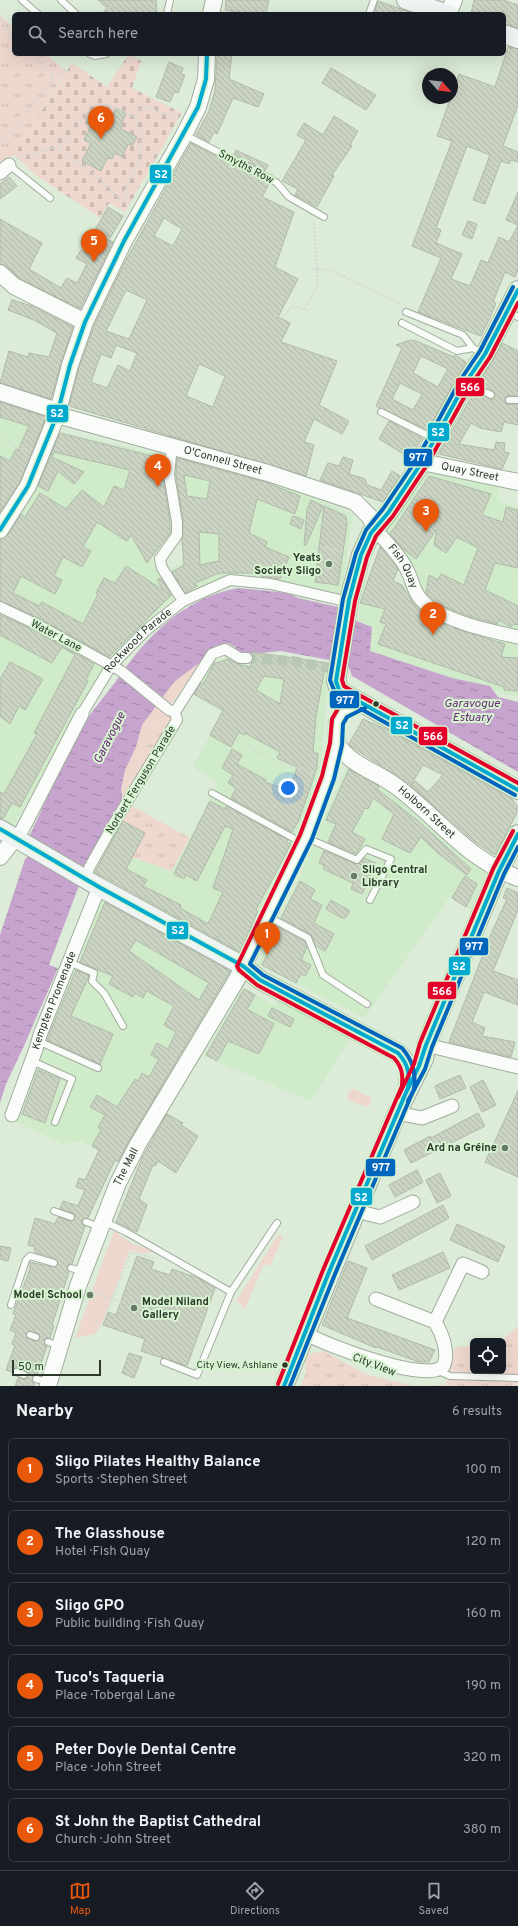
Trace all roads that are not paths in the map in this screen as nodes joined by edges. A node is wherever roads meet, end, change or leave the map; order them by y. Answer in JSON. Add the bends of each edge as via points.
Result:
{"nodes":[{"id":1,"x":22,"y":0,"type":"edge"},
{"id":2,"x":61,"y":0,"type":"edge"},
{"id":3,"x":170,"y":0,"type":"edge"},
{"id":4,"x":214,"y":0,"type":"edge"},
{"id":5,"x":374,"y":0,"type":"edge"},
{"id":6,"x":406,"y":0,"type":"edge"},
{"id":7,"x":454,"y":0,"type":"edge"},
{"id":8,"x":36,"y":12,"type":"edge"},
{"id":9,"x":74,"y":12,"type":"edge"},
{"id":10,"x":167,"y":12,"type":"edge"},
{"id":11,"x":211,"y":12,"type":"edge"},
{"id":12,"x":370,"y":12,"type":"edge"},
{"id":13,"x":442,"y":12,"type":"edge"},
{"id":14,"x":449,"y":12,"type":"edge"},
{"id":15,"x":506,"y":35,"type":"edge"},
{"id":16,"x":518,"y":39,"type":"edge"},
{"id":17,"x":207,"y":56,"type":"edge"},
{"id":18,"x":187,"y":130,"type":"junction"},
{"id":19,"x":5,"y":169,"type":"edge"},
{"id":20,"x":50,"y":198,"type":"dead end"},
{"id":21,"x":324,"y":217,"type":"dead end"},
{"id":22,"x":0,"y":273,"type":"edge"},
{"id":23,"x":518,"y":290,"type":"edge"},
{"id":24,"x":407,"y":310,"type":"road end"},
{"id":25,"x":512,"y":314,"type":"edge"},
{"id":26,"x":85,"y":322,"type":"junction"},
{"id":27,"x":402,"y":323,"type":"dead end"},
{"id":28,"x":479,"y":351,"type":"junction"},
{"id":29,"x":0,"y":392,"type":"edge"},
{"id":30,"x":509,"y":400,"type":"dead end"},
{"id":31,"x":518,"y":400,"type":"edge"},
{"id":32,"x":382,"y":412,"type":"dead end"},
{"id":33,"x":58,"y":413,"type":"junction"},
{"id":34,"x":434,"y":439,"type":"junction"},
{"id":35,"x":172,"y":446,"type":"junction"},
{"id":36,"x":422,"y":462,"type":"junction"},
{"id":37,"x":518,"y":482,"type":"edge"},
{"id":38,"x":375,"y":529,"type":"junction"},
{"id":39,"x":0,"y":530,"type":"edge"},
{"id":40,"x":183,"y":601,"type":"junction"},
{"id":41,"x":349,"y":605,"type":"junction"},
{"id":42,"x":0,"y":608,"type":"edge"},
{"id":43,"x":518,"y":637,"type":"edge"},
{"id":44,"x":247,"y":658,"type":"tunnel mouth"},
{"id":45,"x":111,"y":666,"type":"junction"},
{"id":46,"x":355,"y":700,"type":"junction"},
{"id":47,"x":172,"y":711,"type":"junction"},
{"id":48,"x":82,"y":714,"type":"joint"},
{"id":49,"x":336,"y":744,"type":"junction"},
{"id":50,"x":518,"y":790,"type":"edge"},
{"id":51,"x":212,"y":793,"type":"dead end"},
{"id":52,"x":518,"y":834,"type":"edge"},
{"id":53,"x":13,"y":837,"type":"edge"},
{"id":54,"x":304,"y":840,"type":"junction"},
{"id":55,"x":0,"y":857,"type":"edge"},
{"id":56,"x":499,"y":871,"type":"junction"},
{"id":57,"x":518,"y":878,"type":"edge"},
{"id":58,"x":90,"y":881,"type":"junction"},
{"id":59,"x":370,"y":900,"type":"dead end"},
{"id":60,"x":268,"y":916,"type":"junction"},
{"id":61,"x":69,"y":962,"type":"junction"},
{"id":62,"x":243,"y":966,"type":"junction"},
{"id":63,"x":367,"y":1004,"type":"dead end"},
{"id":64,"x":123,"y":1026,"type":"dead end"},
{"id":65,"x":38,"y":1041,"type":"junction"},
{"id":66,"x":426,"y":1045,"type":"junction"},
{"id":67,"x":398,"y":1053,"type":"junction"},
{"id":68,"x":32,"y":1061,"type":"junction"},
{"id":69,"x":518,"y":1066,"type":"edge"},
{"id":70,"x":98,"y":1068,"type":"dead end"},
{"id":71,"x":408,"y":1088,"type":"junction"},
{"id":72,"x":452,"y":1106,"type":"dead end"},
{"id":73,"x":397,"y":1113,"type":"junction"},
{"id":74,"x":12,"y":1115,"type":"dead end"},
{"id":75,"x":55,"y":1122,"type":"dead end"},
{"id":76,"x":413,"y":1202,"type":"dead end"},
{"id":77,"x":54,"y":1211,"type":"dead end"},
{"id":78,"x":356,"y":1211,"type":"junction"},
{"id":79,"x":70,"y":1217,"type":"dead end"},
{"id":80,"x":277,"y":1223,"type":"dead end"},
{"id":81,"x":97,"y":1224,"type":"junction"},
{"id":82,"x":54,"y":1263,"type":"dead end"},
{"id":83,"x":482,"y":1272,"type":"dead end"},
{"id":84,"x":231,"y":1292,"type":"junction"},
{"id":85,"x":376,"y":1299,"type":"dead end"},
{"id":86,"x":11,"y":1305,"type":"dead end"},
{"id":87,"x":435,"y":1322,"type":"junction"},
{"id":88,"x":306,"y":1334,"type":"junction"},
{"id":89,"x":164,"y":1362,"type":"dead end"},
{"id":90,"x":16,"y":1372,"type":"dead end"},
{"id":91,"x":441,"y":1372,"type":"junction"},
{"id":92,"x":24,"y":1375,"type":"dead end"},
{"id":93,"x":518,"y":1378,"type":"edge"},
{"id":94,"x":44,"y":1382,"type":"edge"},
{"id":95,"x":284,"y":1386,"type":"edge"}],
"edges":[{"from":1,"to":8,"type":"lane"},
{"from":2,"to":9,"type":"lane"},
{"from":3,"to":10,"type":"lane"},
{"from":4,"to":11,"type":"street"},
{"from":5,"to":12,"type":"lane"},
{"from":6,"to":13,"type":"main road"},
{"from":7,"to":14,"type":"street"},
{"from":15,"to":16,"type":"main road"},
{"from":17,"to":18,"type":"street","via":[[202,95]]},
{"from":18,"to":21,"type":"lane","name":"Smyths Row","via":[[277,183],[289,197]]},
{"from":18,"to":26,"type":"street","via":[[124,241]]},
{"from":19,"to":20,"type":"lane"},
{"from":22,"to":26,"type":"street","via":[[14,286]]},
{"from":23,"to":25,"type":"main road"},
{"from":24,"to":28,"type":"lane","via":[[463,335]]},
{"from":25,"to":28,"type":"main road"},
{"from":26,"to":33,"type":"street","via":[[70,365]]},
{"from":27,"to":28,"type":"lane","via":[[457,351]]},
{"from":28,"to":34,"type":"main road","via":[[471,385]]},
{"from":29,"to":33,"type":"street","name":"O'Connell Street"},
{"from":30,"to":31,"type":"lane"},
{"from":32,"to":34,"type":"lane"},
{"from":33,"to":35,"type":"street","name":"O'Connell Street"},
{"from":33,"to":39,"type":"street","via":[[28,486]]},
{"from":34,"to":36,"type":"main road"},
{"from":35,"to":38,"type":"street","name":"O'Connell Street","via":[[268,473],[355,502],[370,517]]},
{"from":35,"to":40,"type":"street","via":[[169,475],[177,535],[160,559],[162,568]]},
{"from":36,"to":37,"type":"street","name":"Quay Street"},
{"from":36,"to":38,"type":"main road"},
{"from":38,"to":41,"type":"main road","via":[[361,555]]},
{"from":38,"to":43,"type":"street","name":"Fish Quay","via":[[407,569],[413,588],[428,606],[453,618]]},
{"from":40,"to":41,"type":"street","name":"Rockwood Parade","via":[[230,580],[271,584]]},
{"from":40,"to":45,"type":"street","name":"Rockwood Parade","via":[[145,631]]},
{"from":41,"to":46,"type":"main road","via":[[336,667],[336,681],[339,690]]},
{"from":42,"to":45,"type":"street","name":"Water Lane","via":[[40,626]]},
{"from":44,"to":47,"type":"street","name":"Norbert Ferguson Parade","via":[[240,658],[225,649],[212,654]]},
{"from":45,"to":47,"type":"street","name":"Water Lane"},
{"from":45,"to":48,"type":"street","name":"Rockwood Parade"},
{"from":46,"to":49,"type":"street","name":"The Mall","via":[[337,722]]},
{"from":46,"to":50,"type":"main road"},
{"from":47,"to":58,"type":"street","name":"Norbert Ferguson Parade","via":[[177,720],[89,868]]},
{"from":48,"to":53,"type":"street","name":"Rockwood Parade","via":[[20,834]]},
{"from":49,"to":54,"type":"street","name":"The Mall","via":[[328,778]]},
{"from":49,"to":56,"type":"street","name":"Holborn Street","via":[[351,759],[401,789],[455,840]]},
{"from":51,"to":54,"type":"lane"},
{"from":52,"to":56,"type":"main road"},
{"from":53,"to":55,"type":"street"},
{"from":53,"to":58,"type":"main road"},
{"from":54,"to":59,"type":"lane","via":[[357,860],[366,849],[391,859]]},
{"from":54,"to":60,"type":"street","name":"The Mall"},
{"from":56,"to":57,"type":"street","name":"Holborn Street"},
{"from":56,"to":66,"type":"main road"},
{"from":58,"to":61,"type":"street","name":"Kempten Promenade"},
{"from":58,"to":62,"type":"main road"},
{"from":60,"to":62,"type":"street","name":"The Mall"},
{"from":60,"to":63,"type":"lane","via":[[308,938],[324,975]]},
{"from":61,"to":64,"type":"lane","via":[[94,973],[92,981],[104,993]]},
{"from":61,"to":65,"type":"street","name":"Kempten Promenade"},
{"from":62,"to":67,"type":"main road","via":[[260,980]]},
{"from":62,"to":81,"type":"street","name":"The Mall","via":[[138,1144]]},
{"from":65,"to":68,"type":"street","name":"Kempten Promenade"},
{"from":65,"to":70,"type":"lane"},
{"from":66,"to":67,"type":"main road","via":[[412,1052]]},
{"from":66,"to":69,"type":"street"},
{"from":66,"to":71,"type":"main road","via":[[424,1059]]},
{"from":67,"to":71,"type":"main road","via":[[408,1063]]},
{"from":68,"to":74,"type":"street","name":"Kempten Promenade"},
{"from":68,"to":75,"type":"lane","via":[[72,1079]]},
{"from":71,"to":73,"type":"main road"},
{"from":72,"to":73,"type":"street","via":[[422,1118]]},
{"from":73,"to":78,"type":"main road"},
{"from":76,"to":78,"type":"street","via":[[380,1217]]},
{"from":77,"to":79,"type":"lane"},
{"from":78,"to":88,"type":"main road"},
{"from":80,"to":84,"type":"lane"},
{"from":81,"to":84,"type":"lane","via":[[126,1232]]},
{"from":81,"to":94,"type":"street","name":"The Mall","via":[[77,1270]]},
{"from":82,"to":86,"type":"lane","via":[[30,1256],[26,1260]]},
{"from":83,"to":87,"type":"street","via":[[463,1264]]},
{"from":84,"to":89,"type":"lane","via":[[197,1375]]},
{"from":85,"to":87,"type":"street"},
{"from":87,"to":91,"type":"street","via":[[446,1359]]},
{"from":88,"to":91,"type":"street","name":"City View","via":[[350,1357],[402,1376],[434,1376]]},
{"from":88,"to":95,"type":"main road"},
{"from":90,"to":92,"type":"lane"},
{"from":91,"to":93,"type":"lane","via":[[450,1376]]}]}
